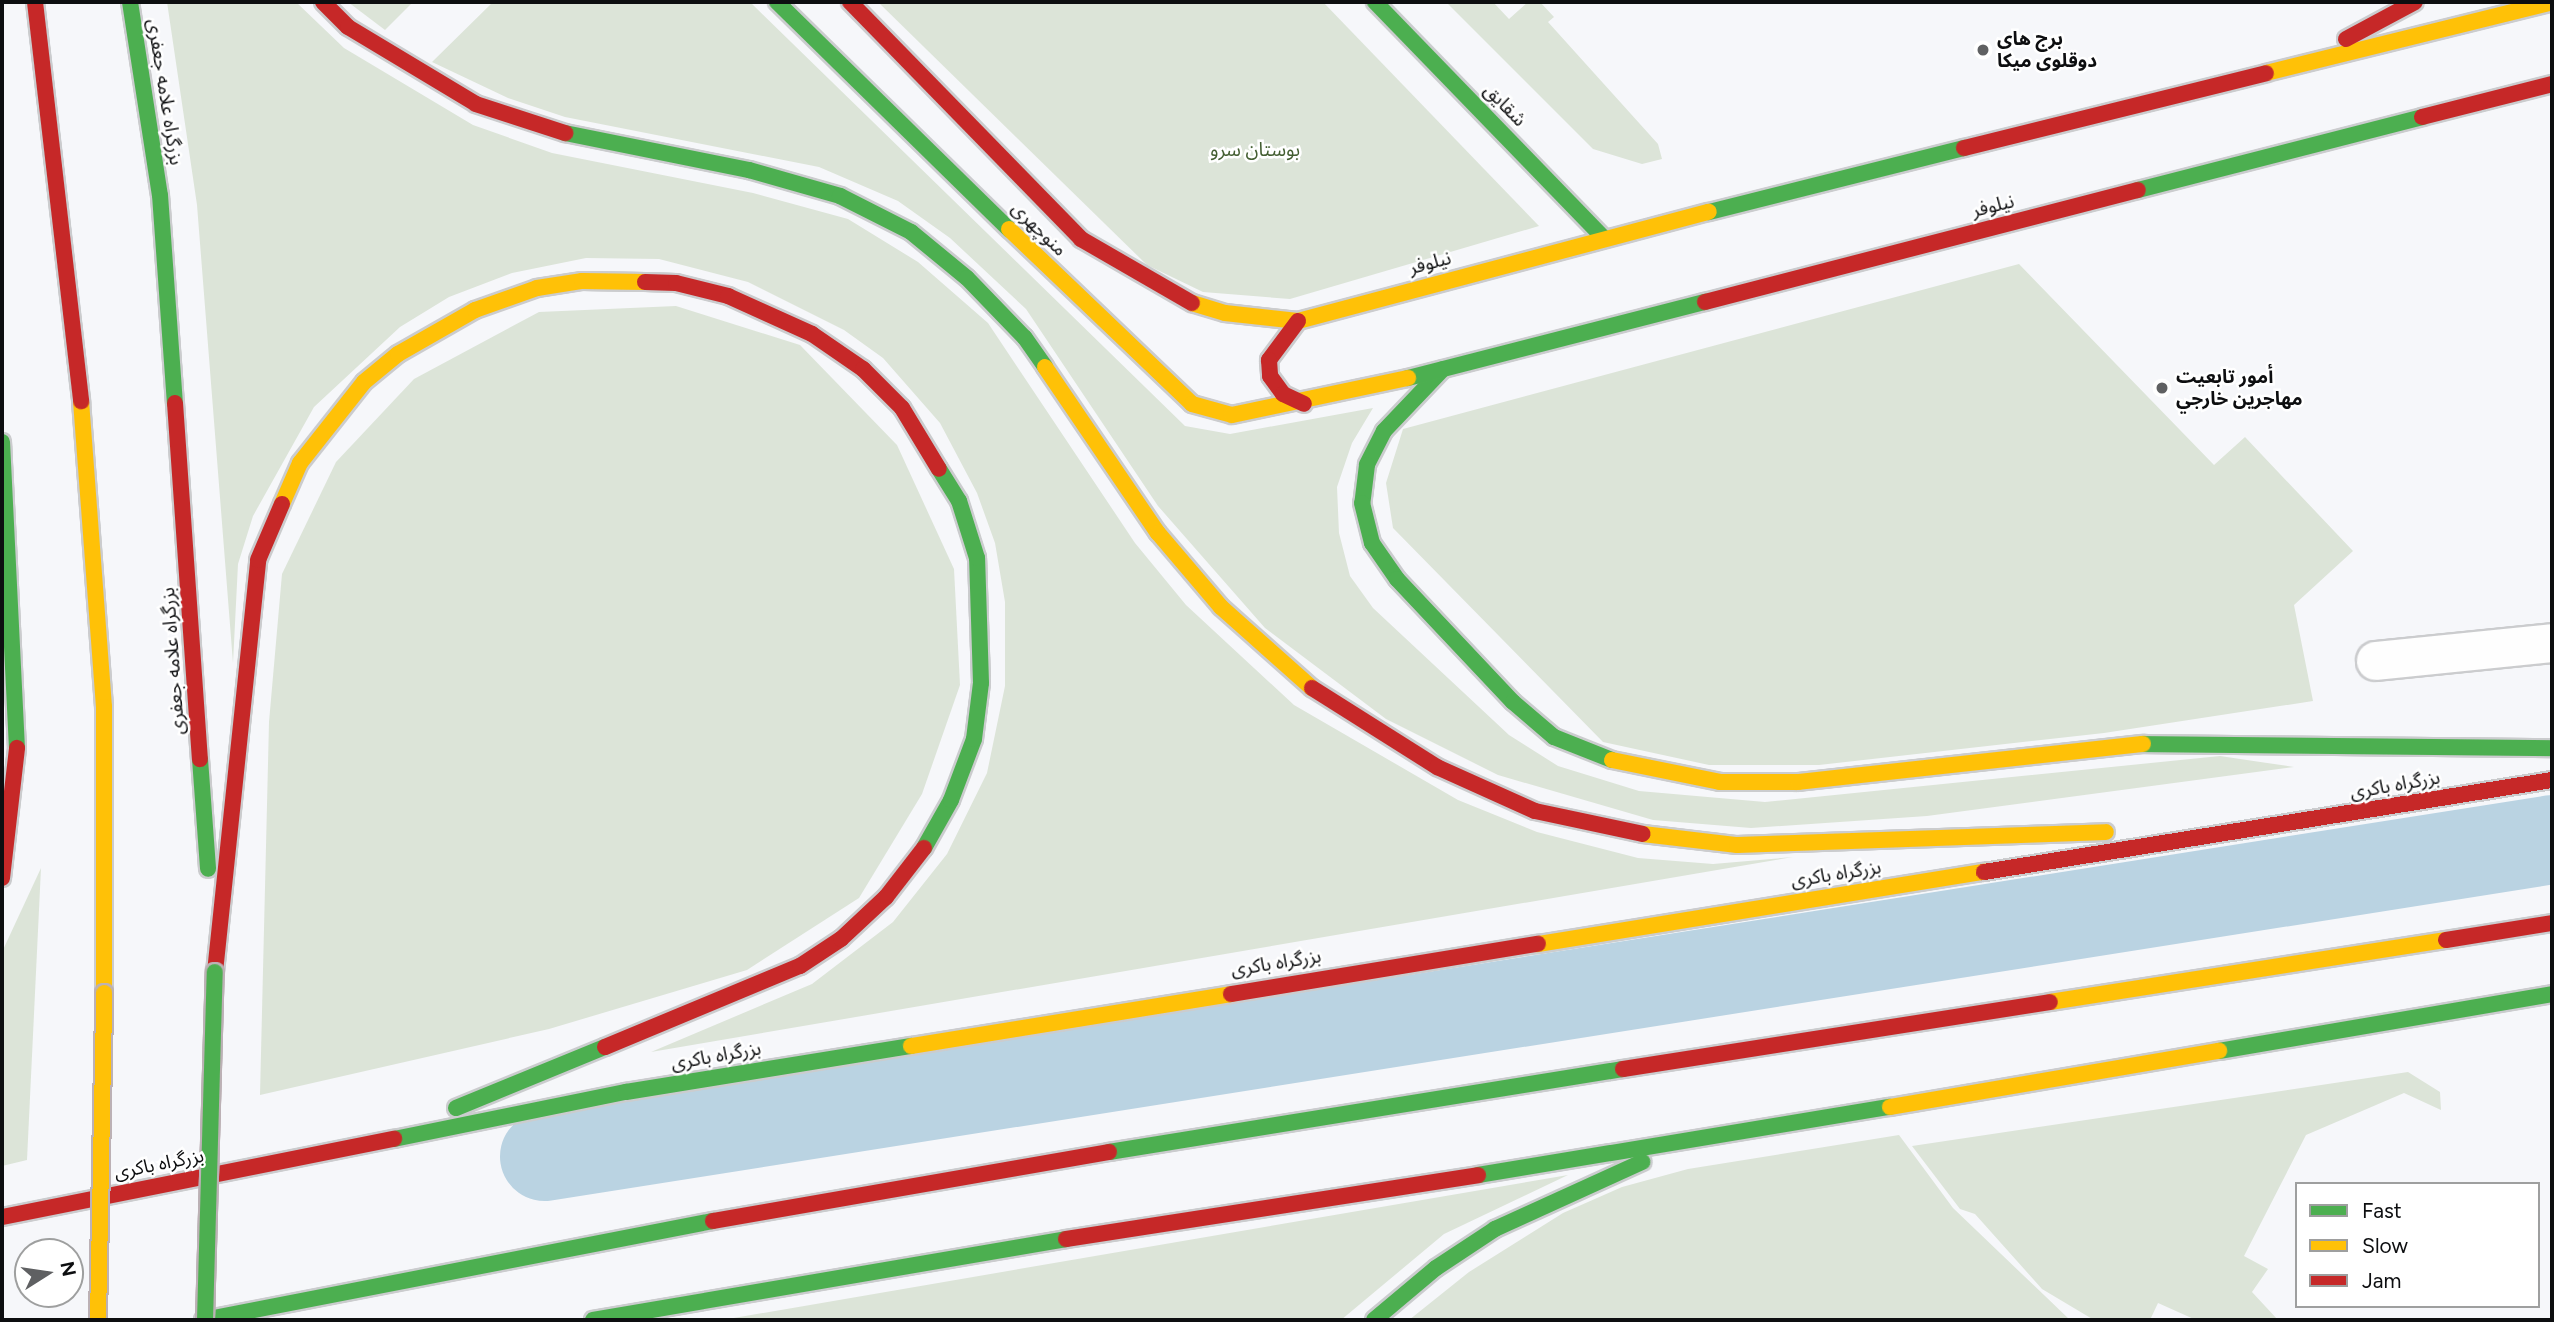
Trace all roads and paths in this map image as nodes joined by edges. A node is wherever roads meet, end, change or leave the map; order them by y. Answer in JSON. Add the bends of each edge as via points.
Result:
{"nodes":[{"id":1,"x":35,"y":2,"type":"edge"},
{"id":2,"x":130,"y":2,"type":"edge"},
{"id":3,"x":323,"y":2,"type":"edge"},
{"id":4,"x":777,"y":2,"type":"edge"},
{"id":5,"x":850,"y":2,"type":"edge"},
{"id":6,"x":1375,"y":2,"type":"edge"},
{"id":7,"x":2415,"y":2,"type":"edge"},
{"id":8,"x":2552,"y":2,"type":"edge"},
{"id":9,"x":2306,"y":60,"type":"junction"},
{"id":10,"x":912,"y":83,"type":"junction"},
{"id":11,"x":2552,"y":84,"type":"edge"},
{"id":12,"x":889,"y":113,"type":"junction"},
{"id":13,"x":1604,"y":238,"type":"junction"},
{"id":14,"x":1298,"y":321,"type":"junction"},
{"id":15,"x":1443,"y":369,"type":"junction"},
{"id":16,"x":1304,"y":404,"type":"junction"},
{"id":17,"x":2,"y":442,"type":"edge"},
{"id":18,"x":2552,"y":642,"type":"edge"},
{"id":19,"x":2376,"y":661,"type":"dead end"},
{"id":20,"x":2552,"y":748,"type":"edge"},
{"id":21,"x":2552,"y":780,"type":"edge"},
{"id":22,"x":2276,"y":826,"type":"junction"},
{"id":23,"x":2,"y":878,"type":"edge"},
{"id":24,"x":2552,"y":922,"type":"edge"},
{"id":25,"x":215,"y":972,"type":"junction"},
{"id":26,"x":2552,"y":994,"type":"edge"},
{"id":27,"x":377,"y":1141,"type":"junction"},
{"id":28,"x":1694,"y":1141,"type":"junction"},
{"id":29,"x":6,"y":1216,"type":"edge"},
{"id":30,"x":98,"y":1320,"type":"edge"},
{"id":31,"x":204,"y":1320,"type":"edge"},
{"id":32,"x":593,"y":1320,"type":"edge"},
{"id":33,"x":1374,"y":1320,"type":"edge"}],
"edges":[{"from":1,"to":30,"type":"main road","bridge":true,"via":[[87,454],[104,707]]},
{"from":2,"to":25,"type":"main road","name":"بزرگراه علامه جعفری","via":[[160,195]]},
{"from":3,"to":22,"type":"main road","via":[[348,27],[476,104],[568,134],[750,170],[827,192],[911,232],[967,278],[1025,338],[1158,533],[1221,607],[1287,671],[1382,737],[1535,811],[1625,832],[1737,845]]},
{"from":4,"to":12,"type":"main road","name":"منوچهری"},
{"from":5,"to":10,"type":"main road","name":"منوچهری"},
{"from":6,"to":13,"type":"main road","name":"شقایق"},
{"from":7,"to":9,"type":"main road"},
{"from":8,"to":9,"type":"main road"},
{"from":9,"to":13,"type":"main road","name":"نیلوفر"},
{"from":10,"to":12,"type":"main road"},
{"from":10,"to":14,"type":"main road","name":"منوچهری","via":[[1080,239],[1118,265],[1207,309]]},
{"from":11,"to":15,"type":"main road","name":"نیلوفر"},
{"from":12,"to":16,"type":"main road","name":"منوچهری","via":[[1192,404],[1232,415]]},
{"from":13,"to":14,"type":"main road","name":"نیلوفر"},
{"from":14,"to":16,"type":"main road","via":[[1269,360],[1270,376],[1283,394]]},
{"from":15,"to":16,"type":"main road","name":"نیلوفر"},
{"from":15,"to":20,"type":"main road","via":[[1384,431],[1367,465],[1362,503],[1372,543],[1396,579],[1513,702],[1554,737],[1591,756],[1720,782],[1798,782],[2155,743]]},
{"from":17,"to":23,"type":"main road","via":[[18,740]]},
{"from":18,"to":19,"type":"street"},
{"from":21,"to":22,"type":"main road","name":"بزرگراه باکری"},
{"from":22,"to":27,"type":"main road","name":"بزرگراه باکری","via":[[860,1053]]},
{"from":24,"to":31,"type":"main road","via":[[1259,1126],[768,1210]]},
{"from":25,"to":27,"type":"main road","via":[[258,560],[300,463],[364,382],[398,354],[475,310],[537,288],[582,281],[676,283],[728,296],[812,334],[863,369],[902,408],[958,501],[976,558],[983,615],[974,739],[926,846],[886,897],[841,939],[800,966]]},
{"from":25,"to":31,"type":"main road","name":"بزرگراه علامه جعفری","bridge":true},
{"from":26,"to":28,"type":"main road"},
{"from":27,"to":29,"type":"main road","name":"بزرگراه باکری"},
{"from":28,"to":32,"type":"main road","via":[[922,1261]]},
{"from":28,"to":33,"type":"main road","via":[[1495,1229],[1436,1268]]}]}
